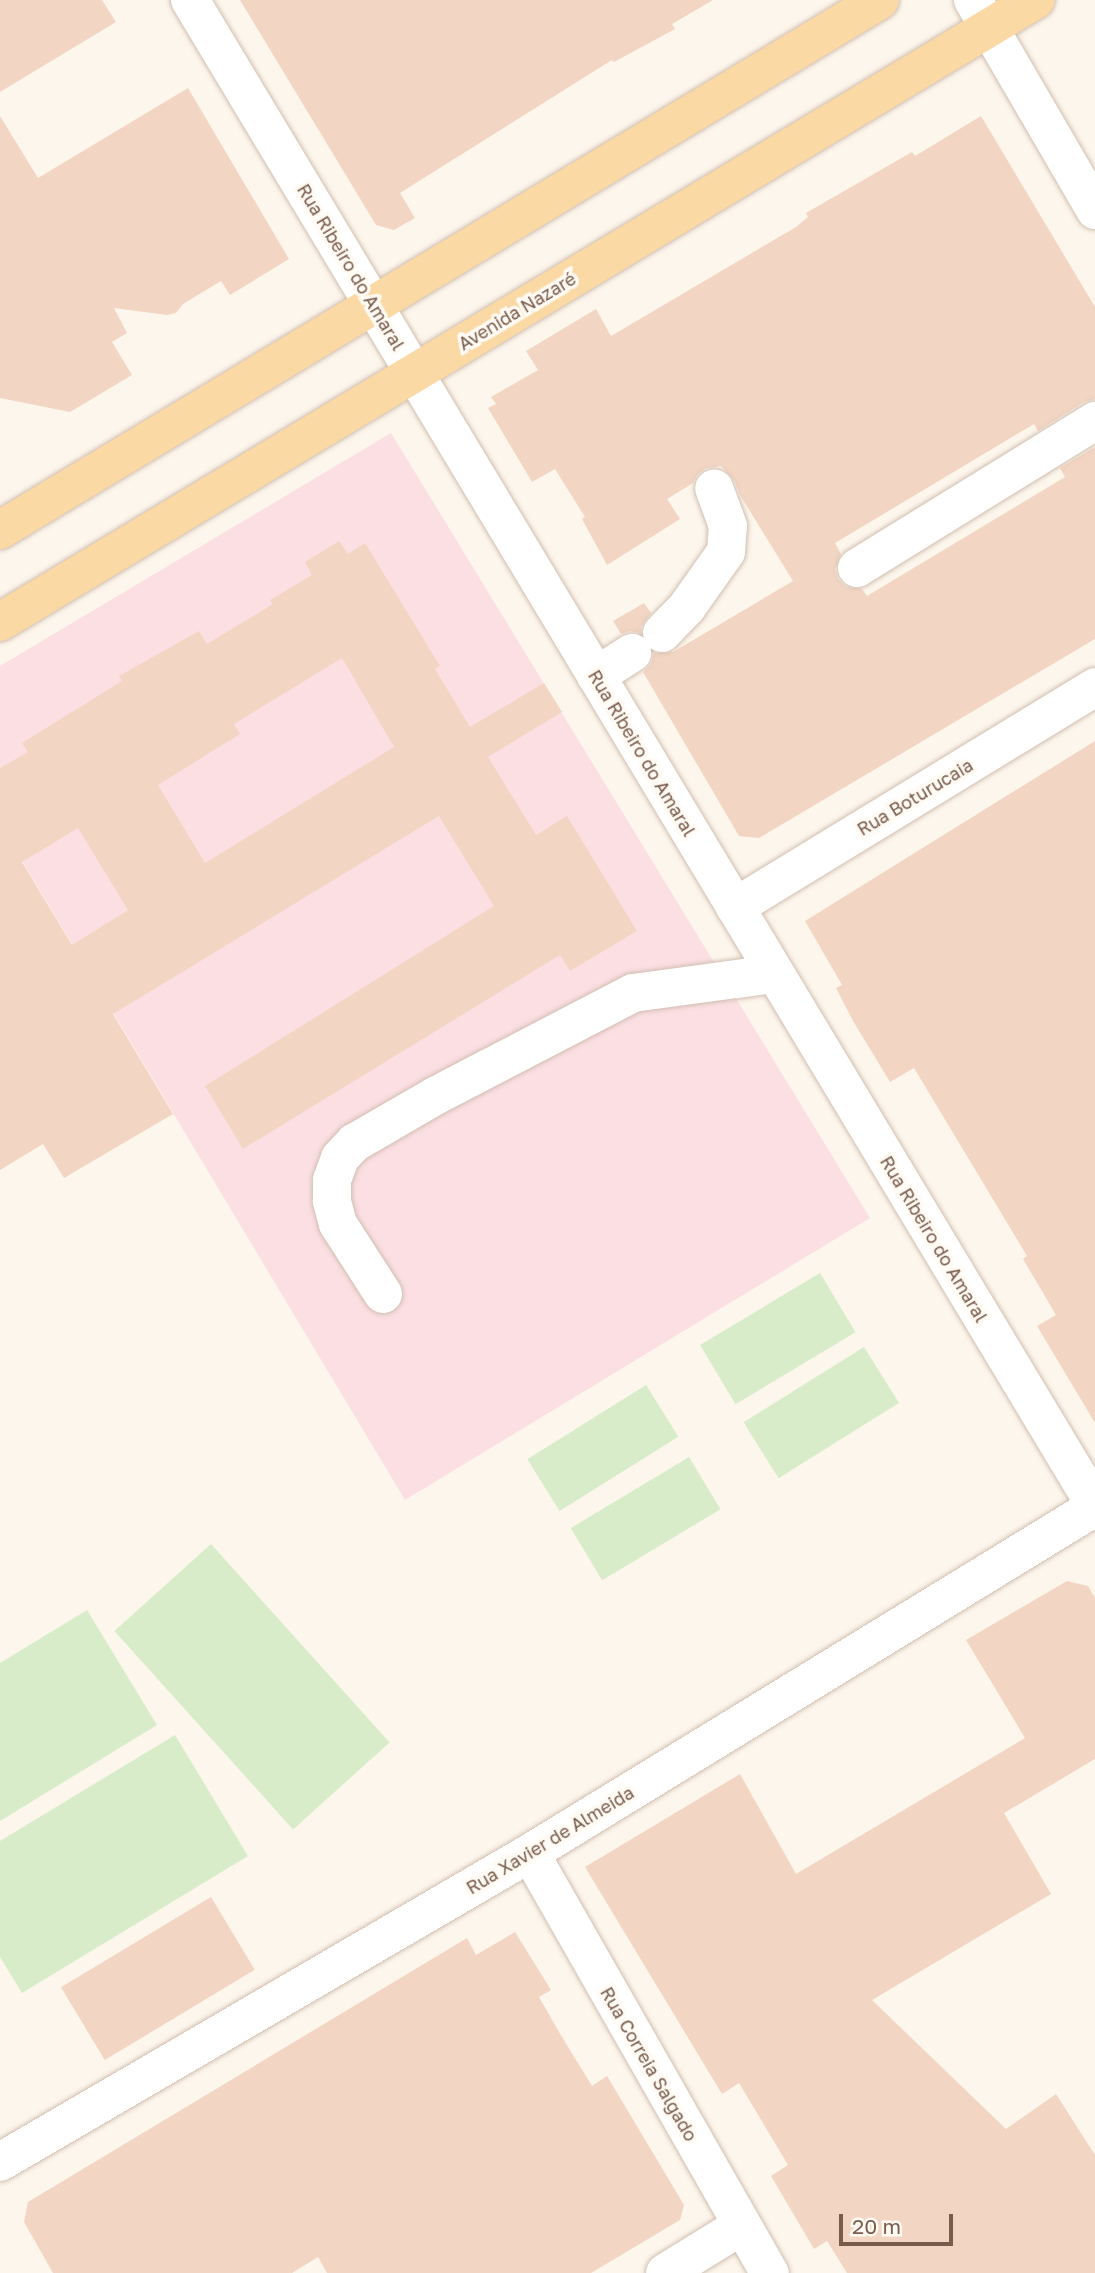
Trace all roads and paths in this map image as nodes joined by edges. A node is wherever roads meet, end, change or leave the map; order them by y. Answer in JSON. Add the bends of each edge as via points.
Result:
{"nodes":[{"id":1,"x":190,"y":0,"type":"edge"},
{"id":2,"x":880,"y":0,"type":"edge"},
{"id":3,"x":1035,"y":0,"type":"edge"},
{"id":4,"x":981,"y":14,"type":"edge"},
{"id":5,"x":1095,"y":210,"type":"edge"},
{"id":6,"x":373,"y":305,"type":"junction"},
{"id":7,"x":414,"y":373,"type":"junction"},
{"id":8,"x":1095,"y":421,"type":"edge"},
{"id":9,"x":714,"y":488,"type":"dead end"},
{"id":10,"x":0,"y":530,"type":"edge"},
{"id":11,"x":857,"y":568,"type":"dead end"},
{"id":12,"x":0,"y":622,"type":"edge"},
{"id":13,"x":596,"y":676,"type":"junction"},
{"id":14,"x":1095,"y":687,"type":"edge"},
{"id":15,"x":735,"y":907,"type":"junction"},
{"id":16,"x":774,"y":974,"type":"junction"},
{"id":17,"x":383,"y":1294,"type":"dead end"},
{"id":18,"x":1095,"y":1506,"type":"edge"},
{"id":19,"x":530,"y":1853,"type":"junction"},
{"id":20,"x":0,"y":2162,"type":"edge"},
{"id":21,"x":741,"y":2226,"type":"junction"},
{"id":22,"x":665,"y":2273,"type":"edge"},
{"id":23,"x":770,"y":2273,"type":"edge"}],
"edges":[{"from":1,"to":6,"type":"street","name":"Rua Ribeiro do Amaral"},
{"from":2,"to":6,"type":"main road"},
{"from":3,"to":4,"type":"main road","name":"Avenida Nazaré"},
{"from":4,"to":5,"type":"street"},
{"from":4,"to":7,"type":"main road","name":"Avenida Nazaré"},
{"from":6,"to":7,"type":"street","name":"Rua Ribeiro do Amaral"},
{"from":6,"to":10,"type":"main road"},
{"from":7,"to":12,"type":"main road","name":"Avenida Nazaré"},
{"from":7,"to":13,"type":"street","name":"Rua Ribeiro do Amaral"},
{"from":8,"to":11,"type":"street"},
{"from":9,"to":13,"type":"street","via":[[728,526],[726,552],[687,607],[647,643]]},
{"from":13,"to":15,"type":"street","name":"Rua Ribeiro do Amaral"},
{"from":14,"to":15,"type":"street","name":"Rua Boturucaia"},
{"from":15,"to":16,"type":"street","name":"Rua Ribeiro do Amaral"},
{"from":16,"to":17,"type":"street","via":[[633,993],[354,1143],[340,1158],[332,1180],[332,1201],[338,1224]]},
{"from":16,"to":18,"type":"street","name":"Rua Ribeiro do Amaral"},
{"from":18,"to":19,"type":"street","name":"Rua Xavier de Almeida"},
{"from":19,"to":20,"type":"street","name":"Rua Xavier de Almeida"},
{"from":19,"to":21,"type":"street","name":"Rua Correia Salgado"},
{"from":21,"to":22,"type":"street"},
{"from":21,"to":23,"type":"street","name":"Rua Correia Salgado"}]}
